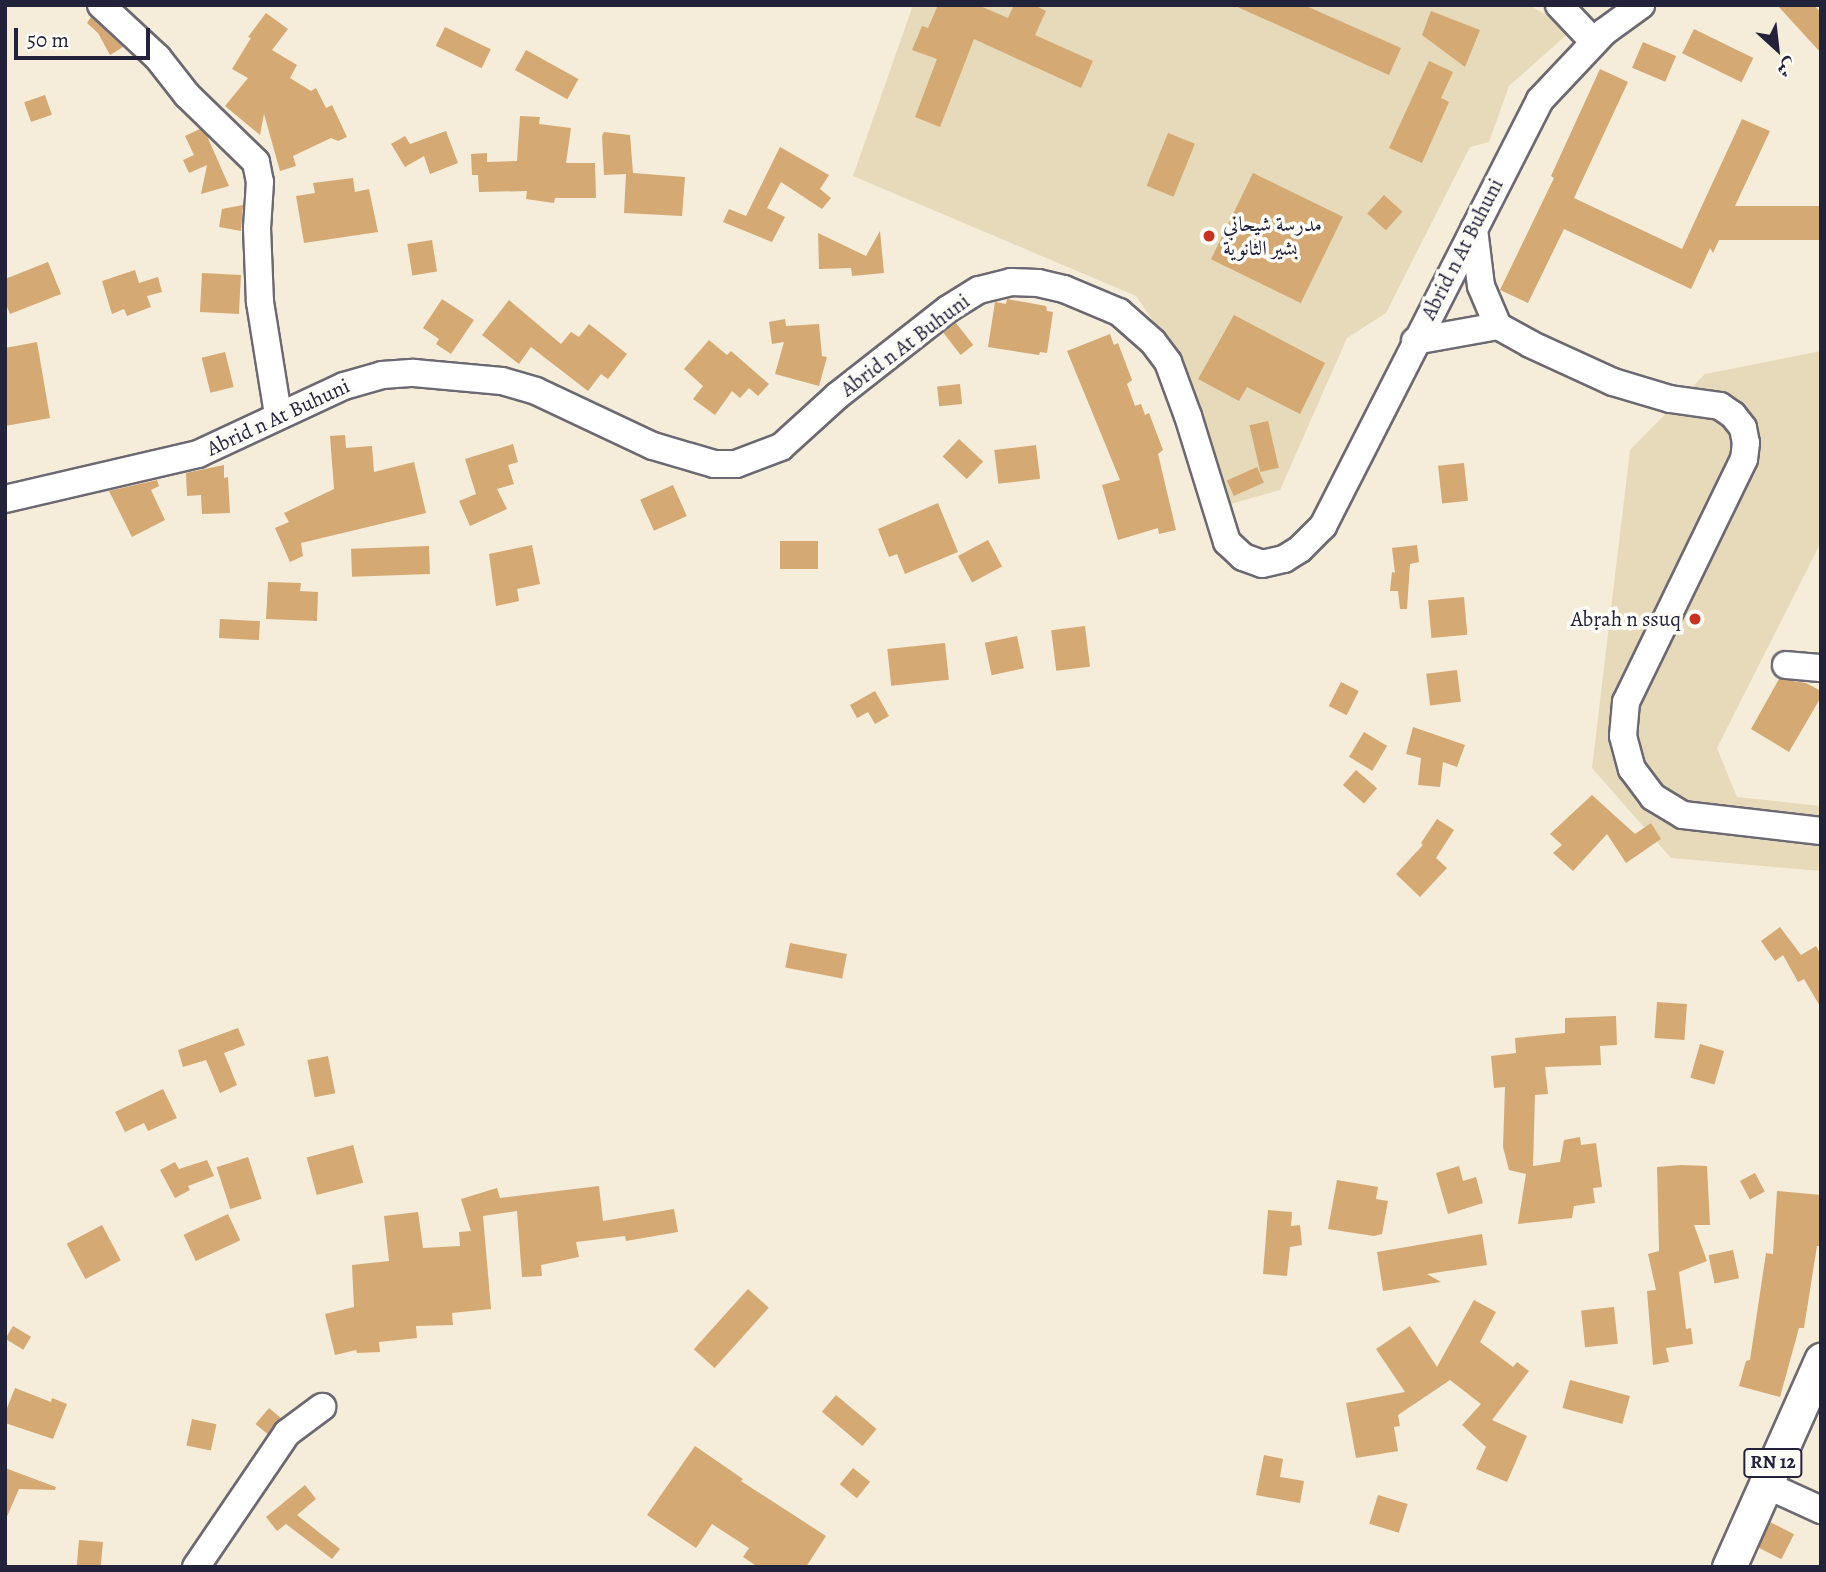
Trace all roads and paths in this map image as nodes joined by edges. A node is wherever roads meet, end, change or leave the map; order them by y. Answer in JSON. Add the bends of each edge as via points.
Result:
{"nodes":[{"id":1,"x":100,"y":5,"type":"edge"},
{"id":2,"x":1559,"y":5,"type":"edge"},
{"id":3,"x":1641,"y":5,"type":"edge"},
{"id":4,"x":1594,"y":42,"type":"junction"},
{"id":5,"x":1474,"y":224,"type":"junction"},
{"id":6,"x":1498,"y":326,"type":"junction"},
{"id":7,"x":1415,"y":341,"type":"junction"},
{"id":8,"x":278,"y":415,"type":"junction"},
{"id":9,"x":5,"y":499,"type":"edge"},
{"id":10,"x":1786,"y":665,"type":"dead end"},
{"id":11,"x":1821,"y":668,"type":"edge"},
{"id":12,"x":1821,"y":831,"type":"edge"},
{"id":13,"x":1821,"y":1360,"type":"edge"},
{"id":14,"x":323,"y":1407,"type":"dead end"},
{"id":15,"x":1764,"y":1483,"type":"junction"},
{"id":16,"x":1821,"y":1510,"type":"edge"},
{"id":17,"x":196,"y":1567,"type":"edge"},
{"id":18,"x":1729,"y":1567,"type":"edge"}],
"edges":[{"from":1,"to":8,"type":"street","via":[[158,58],[187,95],[256,162],[260,302]]},
{"from":2,"to":4,"type":"street"},
{"from":3,"to":4,"type":"street","name":"Abrid n At Buhuni"},
{"from":4,"to":5,"type":"street","name":"Abrid n At Buhuni","via":[[1539,100]]},
{"from":5,"to":6,"type":"street","via":[[1481,286]]},
{"from":5,"to":7,"type":"street","name":"Abrid n At Buhuni"},
{"from":6,"to":7,"type":"street"},
{"from":6,"to":12,"type":"street","via":[[1613,382],[1670,399],[1720,406],[1742,428],[1744,459],[1626,702],[1623,736],[1639,779],[1653,797],[1683,815]]},
{"from":7,"to":8,"type":"street","name":"Abrid n At Buhuni","via":[[1323,526],[1292,554],[1262,564],[1244,557],[1227,542],[1188,416],[1168,362],[1153,342],[1119,312],[1038,283],[1011,282],[979,289],[837,396],[781,447],[736,464],[691,459],[537,391],[472,377],[382,375],[332,390]]},
{"from":8,"to":9,"type":"street","name":"Abrid n At Buhuni","via":[[186,458]]},
{"from":10,"to":11,"type":"street"},
{"from":13,"to":15,"type":"main road","number":"RN 12"},
{"from":14,"to":17,"type":"street","via":[[287,1433]]},
{"from":15,"to":16,"type":"street"},
{"from":15,"to":18,"type":"main road","number":"RN 12"}]}
